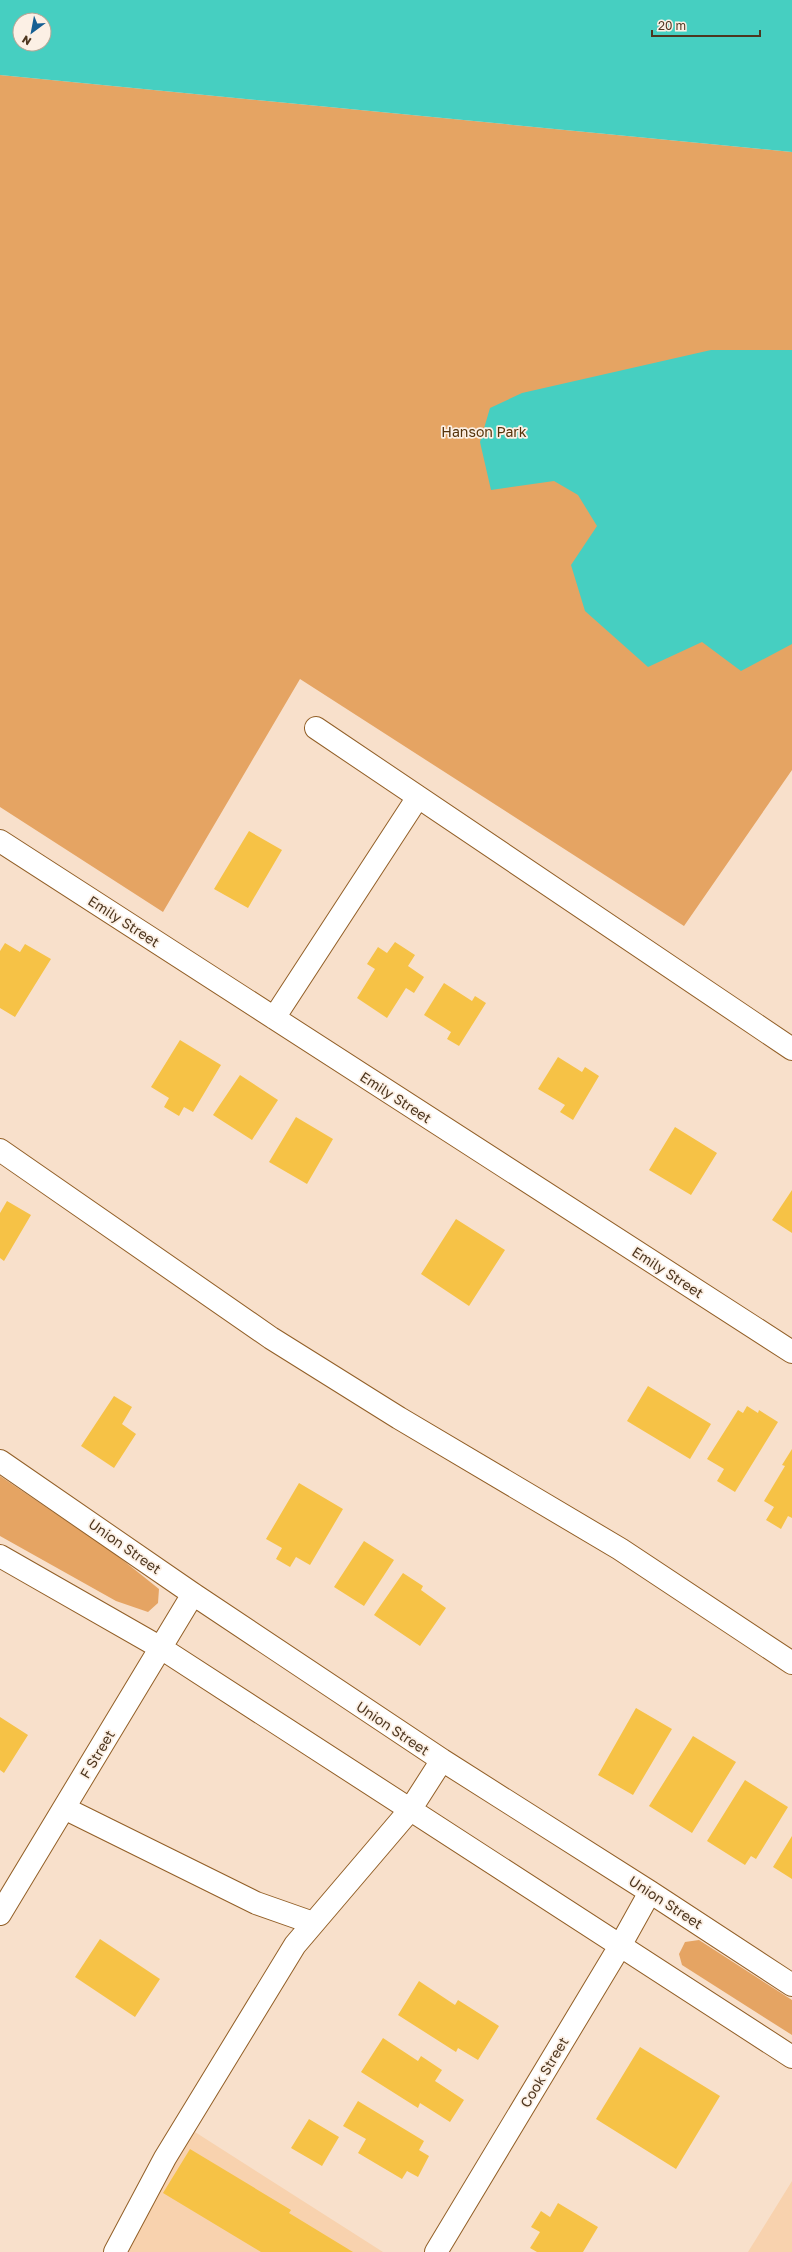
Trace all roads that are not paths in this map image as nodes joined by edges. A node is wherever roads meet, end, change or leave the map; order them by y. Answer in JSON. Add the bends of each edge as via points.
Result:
{"nodes":[{"id":1,"x":316,"y":728,"type":"dead end"},
{"id":2,"x":418,"y":797,"type":"junction"},
{"id":3,"x":0,"y":843,"type":"edge"},
{"id":4,"x":274,"y":1018,"type":"junction"},
{"id":5,"x":792,"y":1049,"type":"edge"},
{"id":6,"x":0,"y":1150,"type":"edge"},
{"id":7,"x":792,"y":1352,"type":"edge"},
{"id":8,"x":0,"y":1461,"type":"edge"},
{"id":9,"x":0,"y":1556,"type":"edge"},
{"id":10,"x":193,"y":1594,"type":"junction"},
{"id":11,"x":160,"y":1648,"type":"junction"},
{"id":12,"x":792,"y":1663,"type":"edge"},
{"id":13,"x":442,"y":1760,"type":"junction"},
{"id":14,"x":64,"y":1808,"type":"junction"},
{"id":15,"x":410,"y":1810,"type":"junction"},
{"id":16,"x":650,"y":1892,"type":"junction"},
{"id":17,"x":0,"y":1914,"type":"edge"},
{"id":18,"x":313,"y":1923,"type":"junction"},
{"id":19,"x":620,"y":1946,"type":"junction"},
{"id":20,"x":792,"y":1985,"type":"edge"},
{"id":21,"x":792,"y":2057,"type":"edge"},
{"id":22,"x":115,"y":2252,"type":"edge"},
{"id":23,"x":436,"y":2252,"type":"edge"}],
"edges":[{"from":1,"to":2,"type":"street"},
{"from":2,"to":4,"type":"street"},
{"from":2,"to":5,"type":"street"},
{"from":3,"to":4,"type":"street","name":"Emily Street"},
{"from":4,"to":7,"type":"street","name":"Emily Street"},
{"from":6,"to":12,"type":"street","via":[[271,1338],[620,1550]]},
{"from":8,"to":10,"type":"street","name":"Union Street"},
{"from":9,"to":11,"type":"street"},
{"from":10,"to":11,"type":"street","name":"F Street"},
{"from":10,"to":13,"type":"street","name":"Union Street"},
{"from":11,"to":14,"type":"street","name":"F Street"},
{"from":11,"to":15,"type":"street"},
{"from":13,"to":15,"type":"street"},
{"from":13,"to":16,"type":"street","name":"Union Street"},
{"from":14,"to":17,"type":"street","name":"F Street"},
{"from":14,"to":18,"type":"street","via":[[256,1903]]},
{"from":15,"to":18,"type":"street"},
{"from":15,"to":19,"type":"street"},
{"from":16,"to":19,"type":"street","name":"Cook Street"},
{"from":16,"to":20,"type":"street","name":"Union Street"},
{"from":18,"to":22,"type":"street","via":[[294,1945],[165,2158]]},
{"from":19,"to":21,"type":"street"},
{"from":19,"to":23,"type":"street","name":"Cook Street"}]}
